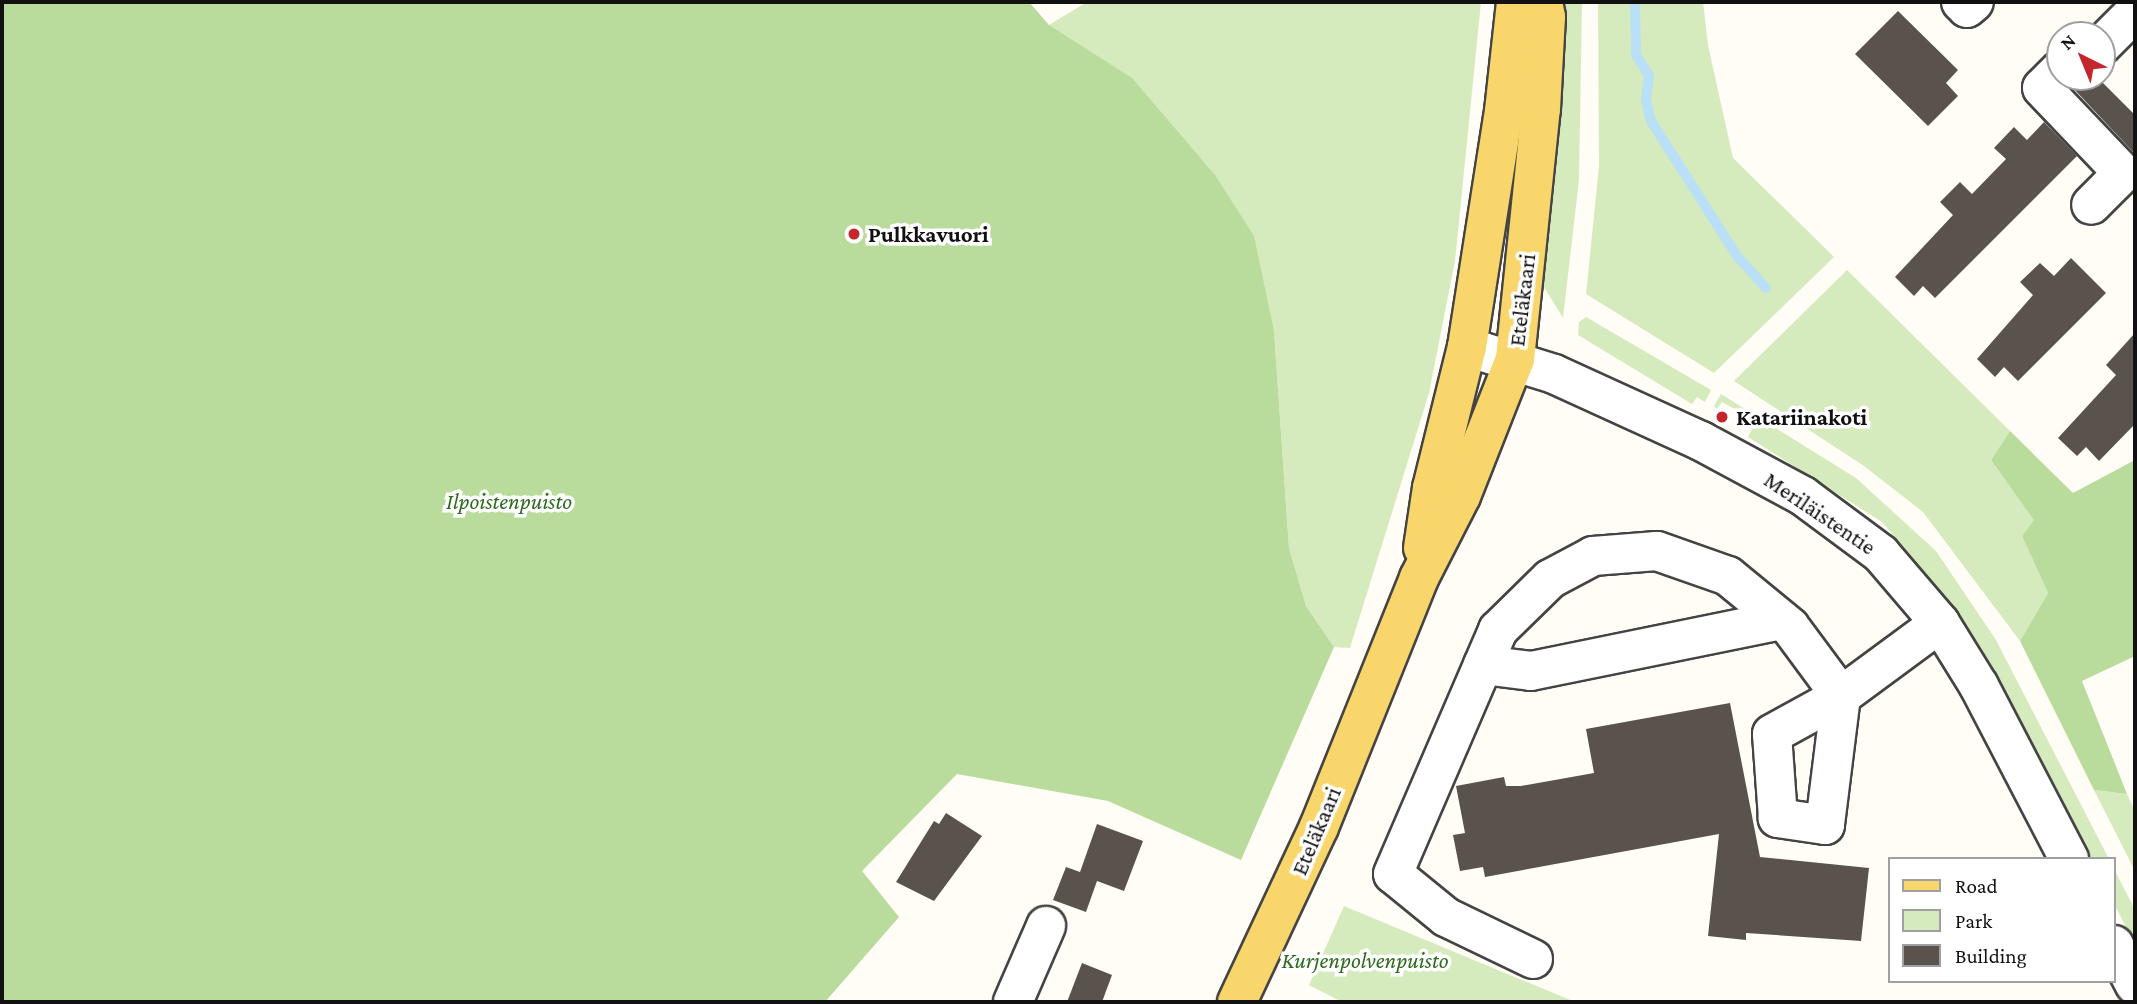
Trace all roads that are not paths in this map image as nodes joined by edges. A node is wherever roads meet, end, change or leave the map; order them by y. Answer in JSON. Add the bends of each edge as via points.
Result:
{"nodes":[{"id":1,"x":1516,"y":2,"type":"edge"},
{"id":2,"x":1543,"y":2,"type":"edge"},
{"id":3,"x":1961,"y":2,"type":"edge"},
{"id":4,"x":1974,"y":2,"type":"edge"},
{"id":5,"x":2135,"y":12,"type":"edge"},
{"id":6,"x":2116,"y":31,"type":"edge"},
{"id":7,"x":2046,"y":84,"type":"edge"},
{"id":8,"x":2091,"y":205,"type":"dead end"},
{"id":9,"x":1468,"y":347,"type":"junction"},
{"id":10,"x":1515,"y":359,"type":"junction"},
{"id":11,"x":1419,"y":578,"type":"junction"},
{"id":12,"x":1781,"y":620,"type":"junction"},
{"id":13,"x":1940,"y":622,"type":"junction"},
{"id":14,"x":1483,"y":665,"type":"junction"},
{"id":15,"x":2068,"y":857,"type":"edge"},
{"id":16,"x":1046,"y":926,"type":"dead end"},
{"id":17,"x":2116,"y":949,"type":"edge"},
{"id":18,"x":1532,"y":959,"type":"dead end"},
{"id":19,"x":2135,"y":985,"type":"edge"},
{"id":20,"x":1013,"y":1002,"type":"edge"},
{"id":21,"x":1237,"y":1002,"type":"edge"}],
"edges":[{"from":1,"to":9,"type":"main road","name":"Eteläkaari"},
{"from":2,"to":10,"type":"main road","name":"Eteläkaari","via":[[1541,109]]},
{"from":3,"to":4,"type":"street","via":[[1967,8]]},
{"from":5,"to":6,"type":"street"},
{"from":7,"to":8,"type":"street","via":[[2042,88],[2123,173]]},
{"from":9,"to":10,"type":"street","name":"Meriläistentie"},
{"from":9,"to":11,"type":"main road","name":"Eteläkaari","via":[[1432,488]]},
{"from":10,"to":11,"type":"main road","name":"Eteläkaari","via":[[1461,496]]},
{"from":10,"to":13,"type":"street","name":"Meriläistentie","via":[[1701,441],[1803,496],[1881,554]]},
{"from":11,"to":21,"type":"main road","name":"Eteläkaari","via":[[1319,827]]},
{"from":12,"to":13,"type":"street","via":[[1841,696]]},
{"from":12,"to":14,"type":"street","via":[[1531,671]]},
{"from":12,"to":14,"type":"street","via":[[1728,576],[1657,551],[1593,556],[1550,579],[1497,630]]},
{"from":13,"to":15,"type":"street","name":"Meriläistentie","via":[[1979,686]]},
{"from":14,"to":18,"type":"street","via":[[1393,874],[1446,917]]},
{"from":16,"to":20,"type":"street"},
{"from":17,"to":19,"type":"street"}]}
